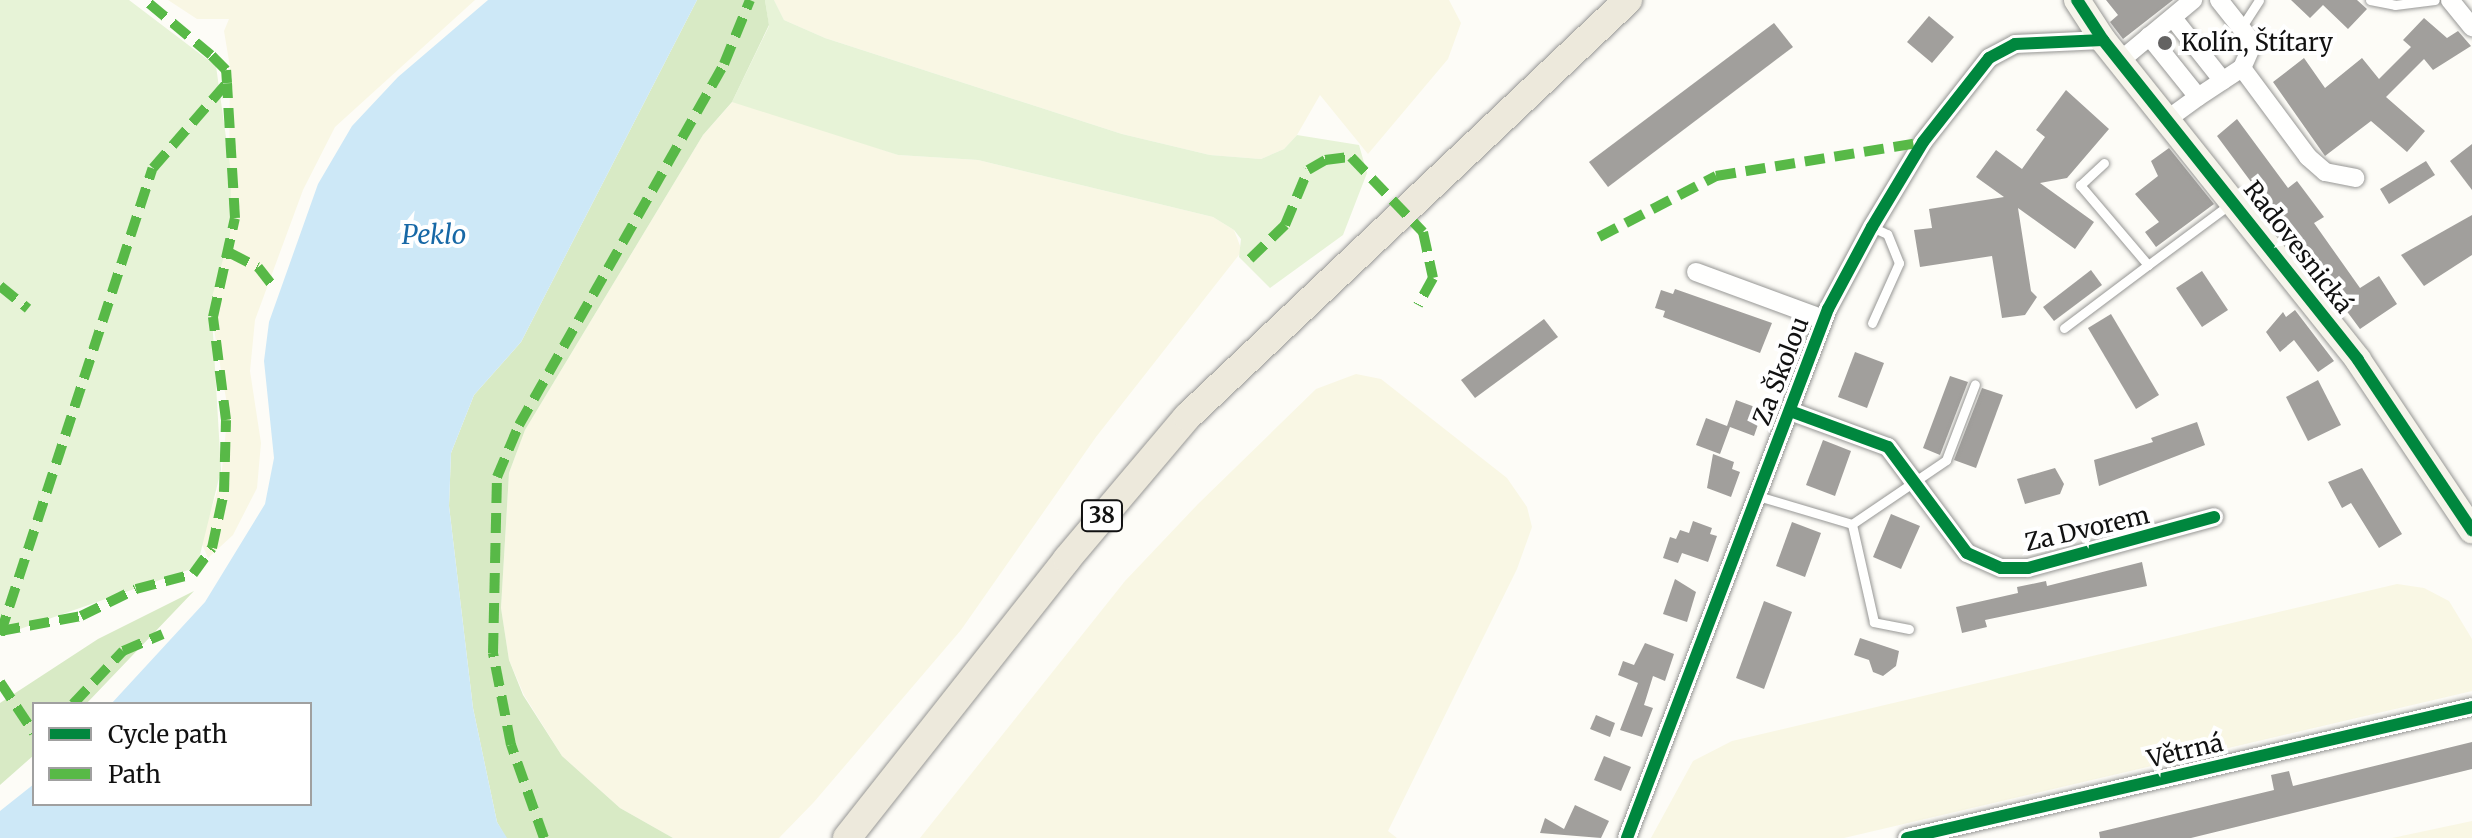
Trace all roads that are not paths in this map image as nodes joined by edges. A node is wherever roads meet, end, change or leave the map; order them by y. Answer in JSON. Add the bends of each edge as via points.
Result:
{"nodes":[{"id":1,"x":1628,"y":0,"type":"edge"},
{"id":2,"x":2077,"y":0,"type":"edge"},
{"id":3,"x":2193,"y":0,"type":"edge"},
{"id":4,"x":2219,"y":0,"type":"edge"},
{"id":5,"x":2259,"y":0,"type":"edge"},
{"id":6,"x":2370,"y":0,"type":"edge"},
{"id":7,"x":2435,"y":0,"type":"edge"},
{"id":8,"x":2450,"y":0,"type":"edge"},
{"id":9,"x":2173,"y":18,"type":"junction"},
{"id":10,"x":2472,"y":27,"type":"edge"},
{"id":11,"x":2241,"y":28,"type":"junction"},
{"id":12,"x":2149,"y":36,"type":"junction"},
{"id":13,"x":2103,"y":40,"type":"junction"},
{"id":14,"x":2121,"y":60,"type":"junction"},
{"id":15,"x":2242,"y":68,"type":"junction"},
{"id":16,"x":2223,"y":81,"type":"junction"},
{"id":17,"x":2198,"y":97,"type":"junction"},
{"id":18,"x":2168,"y":119,"type":"junction"},
{"id":19,"x":2104,"y":163,"type":"dead end"},
{"id":20,"x":2355,"y":178,"type":"dead end"},
{"id":21,"x":2235,"y":200,"type":"junction"},
{"id":22,"x":1872,"y":227,"type":"junction"},
{"id":23,"x":2148,"y":265,"type":"junction"},
{"id":24,"x":1696,"y":272,"type":"dead end"},
{"id":25,"x":1824,"y":319,"type":"junction"},
{"id":26,"x":1872,"y":323,"type":"dead end"},
{"id":27,"x":2064,"y":328,"type":"dead end"},
{"id":28,"x":1975,"y":384,"type":"dead end"},
{"id":29,"x":1790,"y":411,"type":"junction"},
{"id":30,"x":1917,"y":480,"type":"junction"},
{"id":31,"x":1758,"y":496,"type":"junction"},
{"id":32,"x":2214,"y":517,"type":"dead end"},
{"id":33,"x":1852,"y":524,"type":"junction"},
{"id":34,"x":2472,"y":530,"type":"edge"},
{"id":35,"x":1909,"y":629,"type":"dead end"},
{"id":36,"x":2472,"y":707,"type":"edge"},
{"id":37,"x":847,"y":838,"type":"edge"},
{"id":38,"x":1627,"y":838,"type":"edge"},
{"id":39,"x":1907,"y":838,"type":"edge"}],
"edges":[{"from":1,"to":37,"type":"main road","number":"38","via":[[1388,221],[1169,438]]},
{"from":2,"to":13,"type":"street","name":"Radovesnická"},
{"from":3,"to":9,"type":"street"},
{"from":4,"to":11,"type":"street"},
{"from":5,"to":11,"type":"lane"},
{"from":6,"to":7,"type":"lane","via":[[2395,5]]},
{"from":8,"to":10,"type":"street"},
{"from":9,"to":12,"type":"street"},
{"from":9,"to":16,"type":"street"},
{"from":11,"to":15,"type":"street","via":[[2253,43]]},
{"from":12,"to":14,"type":"street"},
{"from":12,"to":17,"type":"street"},
{"from":13,"to":14,"type":"street","name":"Radovesnická"},
{"from":13,"to":22,"type":"street","name":"Za Školou","via":[[2015,44],[1989,58],[1923,142]]},
{"from":14,"to":18,"type":"street","name":"Radovesnická"},
{"from":15,"to":16,"type":"street"},
{"from":15,"to":20,"type":"street","via":[[2308,157],[2325,172]]},
{"from":16,"to":17,"type":"street"},
{"from":17,"to":18,"type":"street"},
{"from":18,"to":21,"type":"street","name":"Radovesnická"},
{"from":19,"to":23,"type":"lane","via":[[2080,185]]},
{"from":21,"to":23,"type":"lane"},
{"from":21,"to":34,"type":"street","name":"Radovesnická","via":[[2358,360]]},
{"from":22,"to":25,"type":"street","name":"Za Školou"},
{"from":22,"to":26,"type":"lane","via":[[1887,234],[1899,263]]},
{"from":23,"to":27,"type":"lane"},
{"from":24,"to":25,"type":"street"},
{"from":25,"to":29,"type":"street","name":"Za Školou"},
{"from":28,"to":30,"type":"lane","via":[[1946,460]]},
{"from":29,"to":30,"type":"street","name":"Za Dvorem","via":[[1888,447]]},
{"from":29,"to":31,"type":"street","name":"Za Školou"},
{"from":30,"to":32,"type":"street","name":"Za Dvorem","via":[[1967,553],[2001,568],[2028,568]]},
{"from":30,"to":33,"type":"lane"},
{"from":31,"to":33,"type":"lane"},
{"from":31,"to":38,"type":"street","name":"Za Školou"},
{"from":33,"to":35,"type":"lane","via":[[1874,622]]},
{"from":36,"to":39,"type":"street","name":"Větrná"}]}
